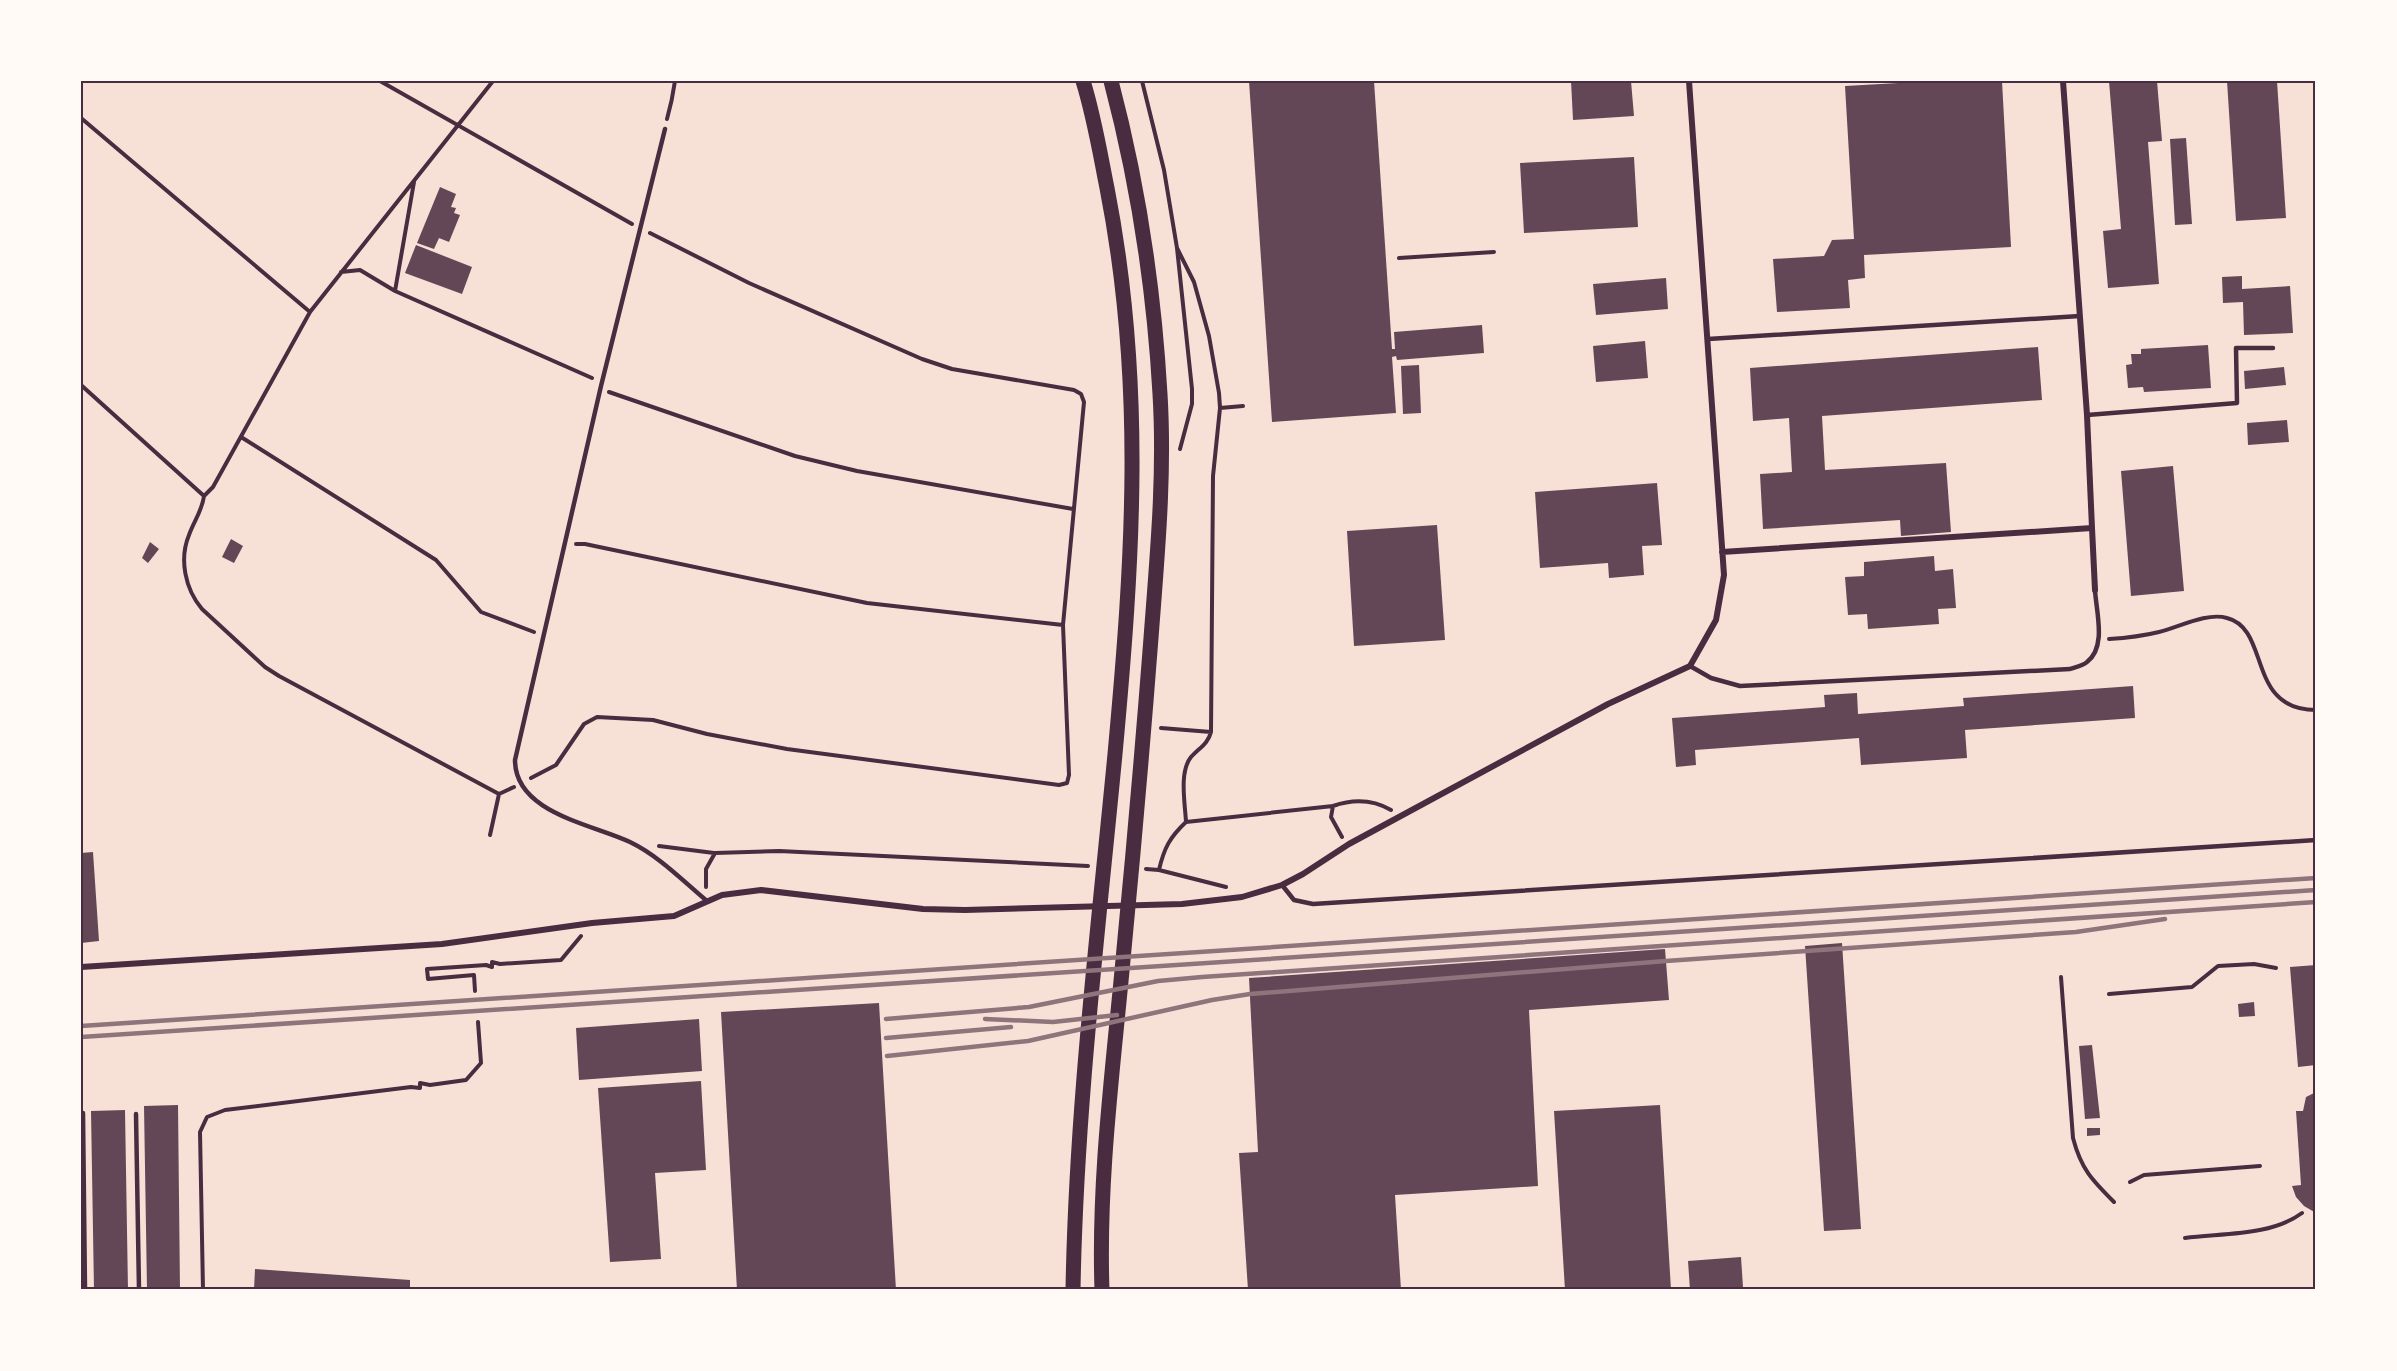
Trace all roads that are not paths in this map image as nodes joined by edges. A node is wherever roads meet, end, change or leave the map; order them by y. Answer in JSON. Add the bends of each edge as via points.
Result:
{"nodes":[{"id":1,"x":1083,"y":81,"type":"edge"},
{"id":2,"x":1111,"y":81,"type":"edge"},
{"id":3,"x":1689,"y":81,"type":"edge"},
{"id":4,"x":2063,"y":81,"type":"edge"},
{"id":5,"x":665,"y":129,"type":"road end"},
{"id":6,"x":2080,"y":316,"type":"junction"},
{"id":7,"x":1708,"y":339,"type":"junction"},
{"id":8,"x":2273,"y":348,"type":"dead end"},
{"id":9,"x":2087,"y":415,"type":"junction"},
{"id":10,"x":2092,"y":528,"type":"junction"},
{"id":11,"x":1722,"y":552,"type":"junction"},
{"id":12,"x":2095,"y":590,"type":"joint"},
{"id":13,"x":1690,"y":666,"type":"junction"},
{"id":14,"x":2316,"y":840,"type":"edge"},
{"id":15,"x":1282,"y":885,"type":"junction"},
{"id":16,"x":707,"y":901,"type":"junction"},
{"id":17,"x":81,"y":967,"type":"edge"},
{"id":18,"x":83,"y":1113,"type":"dead end"},
{"id":19,"x":136,"y":1114,"type":"dead end"},
{"id":20,"x":85,"y":1290,"type":"edge"},
{"id":21,"x":139,"y":1290,"type":"edge"},
{"id":22,"x":1073,"y":1290,"type":"edge"},
{"id":23,"x":1102,"y":1290,"type":"edge"}],
"edges":[{"from":1,"to":22,"type":"main road","via":[[1119,250],[1129,348],[1134,505],[1128,615],[1079,1160]]},
{"from":2,"to":23,"type":"main road","via":[[1141,217],[1153,309],[1161,471],[1142,754],[1109,1111],[1100,1237]]},
{"from":3,"to":7,"type":"street"},
{"from":4,"to":6,"type":"street"},
{"from":5,"to":16,"type":"lane","via":[[563,545],[515,760],[519,784],[536,802],[631,843]]},
{"from":6,"to":7,"type":"lane"},
{"from":6,"to":9,"type":"street"},
{"from":7,"to":11,"type":"street"},
{"from":8,"to":9,"type":"lane","via":[[2236,348],[2237,403]]},
{"from":9,"to":10,"type":"street"},
{"from":10,"to":11,"type":"street"},
{"from":10,"to":12,"type":"street"},
{"from":11,"to":13,"type":"street","via":[[1724,575],[1716,620]]},
{"from":12,"to":13,"type":"lane","via":[[2099,640],[2096,650],[2087,662],[2070,669],[1740,686],[1711,678]]},
{"from":13,"to":15,"type":"street","via":[[1608,704],[1349,844]]},
{"from":14,"to":15,"type":"lane","via":[[1313,904],[1294,900]]},
{"from":15,"to":16,"type":"street","via":[[1242,897],[1117,907],[923,909],[760,890]]},
{"from":16,"to":17,"type":"street","via":[[674,916],[442,944]]},
{"from":18,"to":20,"type":"lane"},
{"from":19,"to":21,"type":"lane"}]}
